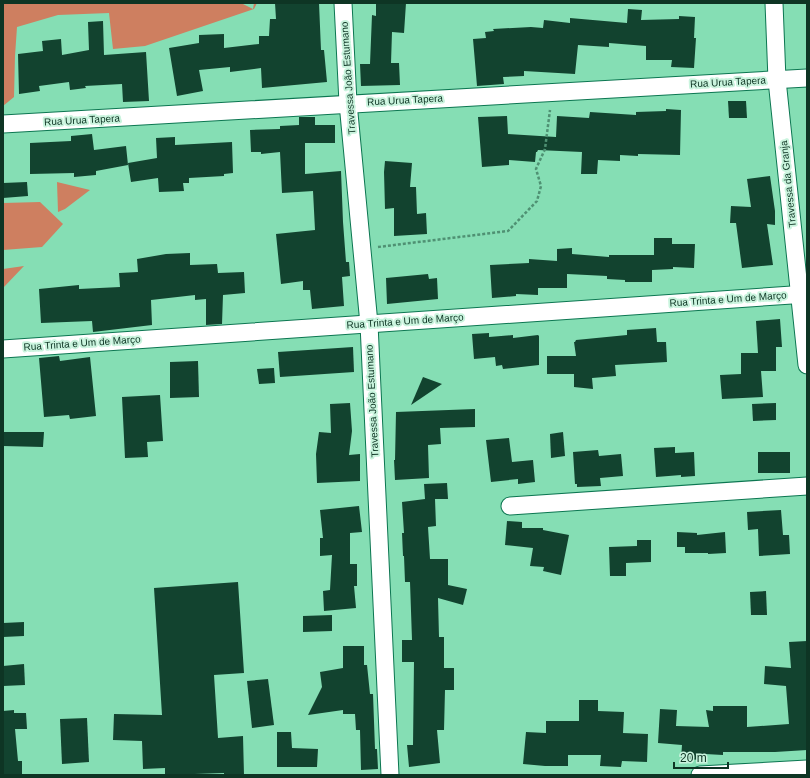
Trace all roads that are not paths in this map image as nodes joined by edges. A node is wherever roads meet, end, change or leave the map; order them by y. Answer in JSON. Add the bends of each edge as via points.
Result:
{"nodes":[{"id":1,"x":343,"y":3,"type":"edge"},
{"id":2,"x":774,"y":3,"type":"edge"},
{"id":3,"x":807,"y":78,"type":"edge"},
{"id":4,"x":777,"y":80,"type":"junction"},
{"id":5,"x":348,"y":103,"type":"junction"},
{"id":6,"x":3,"y":124,"type":"edge"},
{"id":7,"x":803,"y":294,"type":"edge"},
{"id":8,"x":369,"y":324,"type":"junction"},
{"id":9,"x":3,"y":349,"type":"edge"},
{"id":10,"x":807,"y":365,"type":"edge"},
{"id":11,"x":807,"y":486,"type":"edge"},
{"id":12,"x":510,"y":506,"type":"dead end"},
{"id":13,"x":807,"y":769,"type":"edge"},
{"id":14,"x":390,"y":775,"type":"edge"},
{"id":15,"x":700,"y":775,"type":"edge"}],
"edges":[{"from":1,"to":5,"type":"street","name":"Travessa João Estumano"},
{"from":2,"to":4,"type":"street","name":"Travessa da Granja"},
{"from":3,"to":4,"type":"street","name":"Rua Urua Tapera"},
{"from":4,"to":5,"type":"street","name":"Rua Urua Tapera"},
{"from":4,"to":7,"type":"street","name":"Travessa da Granja"},
{"from":5,"to":6,"type":"street","name":"Rua Urua Tapera"},
{"from":5,"to":8,"type":"street","name":"Travessa João Estumano"},
{"from":7,"to":8,"type":"street","name":"Rua Trinta e Um de Março"},
{"from":7,"to":10,"type":"street","name":"Travessa da Granja"},
{"from":8,"to":9,"type":"street","name":"Rua Trinta e Um de Março"},
{"from":8,"to":14,"type":"street","name":"Travessa João Estumano"},
{"from":11,"to":12,"type":"street"},
{"from":13,"to":15,"type":"street"}]}
